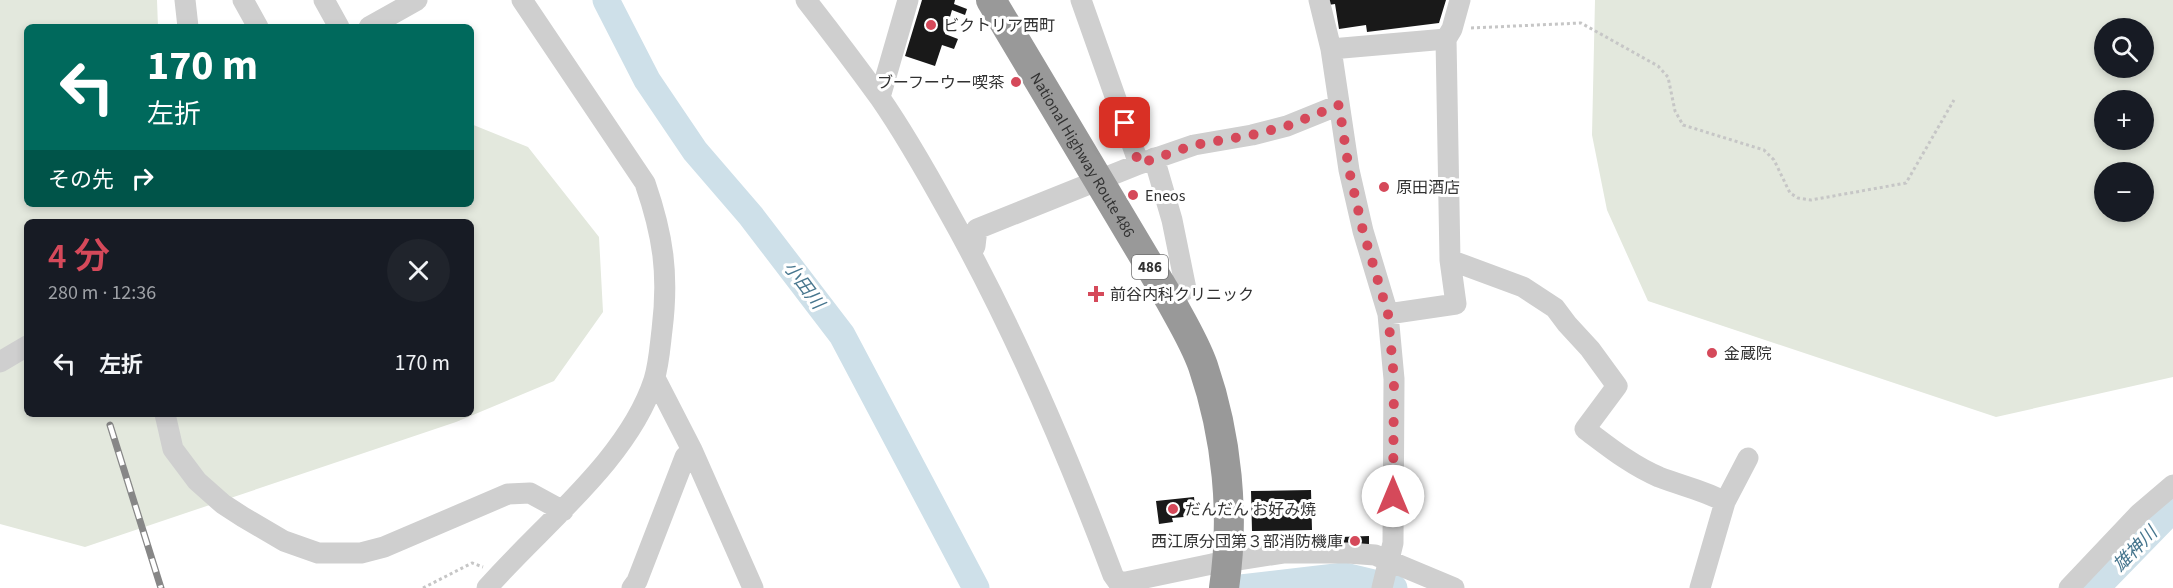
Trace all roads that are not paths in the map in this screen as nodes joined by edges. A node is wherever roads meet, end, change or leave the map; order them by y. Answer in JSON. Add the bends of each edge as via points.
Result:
{"nodes":[{"id":1,"x":185,"y":0,"type":"edge"},
{"id":2,"x":243,"y":0,"type":"edge"},
{"id":3,"x":324,"y":0,"type":"edge"},
{"id":4,"x":417,"y":0,"type":"edge"},
{"id":5,"x":522,"y":0,"type":"edge"},
{"id":6,"x":806,"y":0,"type":"edge"},
{"id":7,"x":908,"y":0,"type":"edge"},
{"id":8,"x":991,"y":0,"type":"edge"},
{"id":9,"x":1081,"y":0,"type":"edge"},
{"id":10,"x":1319,"y":0,"type":"edge"},
{"id":11,"x":1460,"y":0,"type":"edge"},
{"id":12,"x":188,"y":24,"type":"edge"},
{"id":13,"x":256,"y":24,"type":"edge"},
{"id":14,"x":337,"y":24,"type":"edge"},
{"id":15,"x":374,"y":24,"type":"edge"},
{"id":16,"x":1449,"y":34,"type":"junction"},
{"id":17,"x":1330,"y":49,"type":"junction"},
{"id":18,"x":880,"y":98,"type":"junction"},
{"id":19,"x":1339,"y":105,"type":"junction"},
{"id":20,"x":1147,"y":161,"type":"junction"},
{"id":21,"x":1098,"y":180,"type":"junction"},
{"id":22,"x":972,"y":252,"type":"junction"},
{"id":23,"x":1450,"y":260,"type":"junction"},
{"id":24,"x":1170,"y":300,"type":"junction"},
{"id":25,"x":1388,"y":314,"type":"junction"},
{"id":26,"x":24,"y":348,"type":"edge"},
{"id":27,"x":0,"y":362,"type":"edge"},
{"id":28,"x":655,"y":378,"type":"junction"},
{"id":29,"x":166,"y":417,"type":"edge"},
{"id":30,"x":692,"y":450,"type":"junction"},
{"id":31,"x":1748,"y":458,"type":"dead end"},
{"id":32,"x":2173,"y":485,"type":"edge"},
{"id":33,"x":1725,"y":502,"type":"junction"},
{"id":34,"x":563,"y":511,"type":"junction"},
{"id":35,"x":1388,"y":564,"type":"junction"},
{"id":36,"x":1226,"y":573,"type":"edge"},
{"id":37,"x":492,"y":582,"type":"edge"},
{"id":38,"x":632,"y":588,"type":"edge"},
{"id":39,"x":753,"y":588,"type":"edge"},
{"id":40,"x":1382,"y":588,"type":"edge"},
{"id":41,"x":1454,"y":588,"type":"edge"},
{"id":42,"x":1700,"y":588,"type":"edge"},
{"id":43,"x":2070,"y":588,"type":"edge"}],
"edges":[{"from":1,"to":12,"type":"street"},
{"from":2,"to":13,"type":"street"},
{"from":3,"to":14,"type":"street"},
{"from":4,"to":15,"type":"street"},
{"from":5,"to":28,"type":"street","via":[[645,183],[665,260],[666,299]]},
{"from":6,"to":18,"type":"street"},
{"from":7,"to":18,"type":"street"},
{"from":8,"to":21,"type":"highway","name":"National Highway Route 486","number":"486"},
{"from":9,"to":20,"type":"street"},
{"from":10,"to":17,"type":"street"},
{"from":11,"to":16,"type":"street"},
{"from":16,"to":17,"type":"street"},
{"from":16,"to":23,"type":"street"},
{"from":17,"to":19,"type":"street"},
{"from":18,"to":22,"type":"street"},
{"from":19,"to":20,"type":"street","via":[[1287,126],[1194,145]]},
{"from":19,"to":25,"type":"street","via":[[1360,221]]},
{"from":20,"to":21,"type":"street"},
{"from":20,"to":24,"type":"street","via":[[1172,220],[1186,289]]},
{"from":21,"to":22,"type":"street","via":[[976,229]]},
{"from":21,"to":24,"type":"highway","name":"National Highway Route 486","number":"486"},
{"from":22,"to":36,"type":"street","via":[[1036,382],[1118,582]]},
{"from":23,"to":25,"type":"street","via":[[1456,304]]},
{"from":23,"to":33,"type":"street","via":[[1523,287],[1555,308],[1590,349],[1617,386],[1585,429],[1626,460]]},
{"from":24,"to":36,"type":"highway","name":"National Highway Route 486","number":"486","via":[[1203,366],[1220,431],[1228,493]]},
{"from":25,"to":35,"type":"street","via":[[1394,379],[1393,543]]},
{"from":26,"to":27,"type":"street"},
{"from":28,"to":30,"type":"street"},
{"from":28,"to":34,"type":"street","via":[[642,411],[610,457]]},
{"from":29,"to":34,"type":"street","via":[[173,448],[197,481],[243,518],[284,541],[318,553],[360,553],[384,547],[508,494],[530,493]]},
{"from":30,"to":38,"type":"street","via":[[685,457]]},
{"from":30,"to":39,"type":"street"},
{"from":31,"to":33,"type":"street"},
{"from":32,"to":43,"type":"street","via":[[2139,514]]},
{"from":33,"to":42,"type":"street"},
{"from":34,"to":37,"type":"street"},
{"from":35,"to":36,"type":"street","via":[[1375,555],[1283,553]]},
{"from":35,"to":40,"type":"street"},
{"from":35,"to":41,"type":"street"}]}
